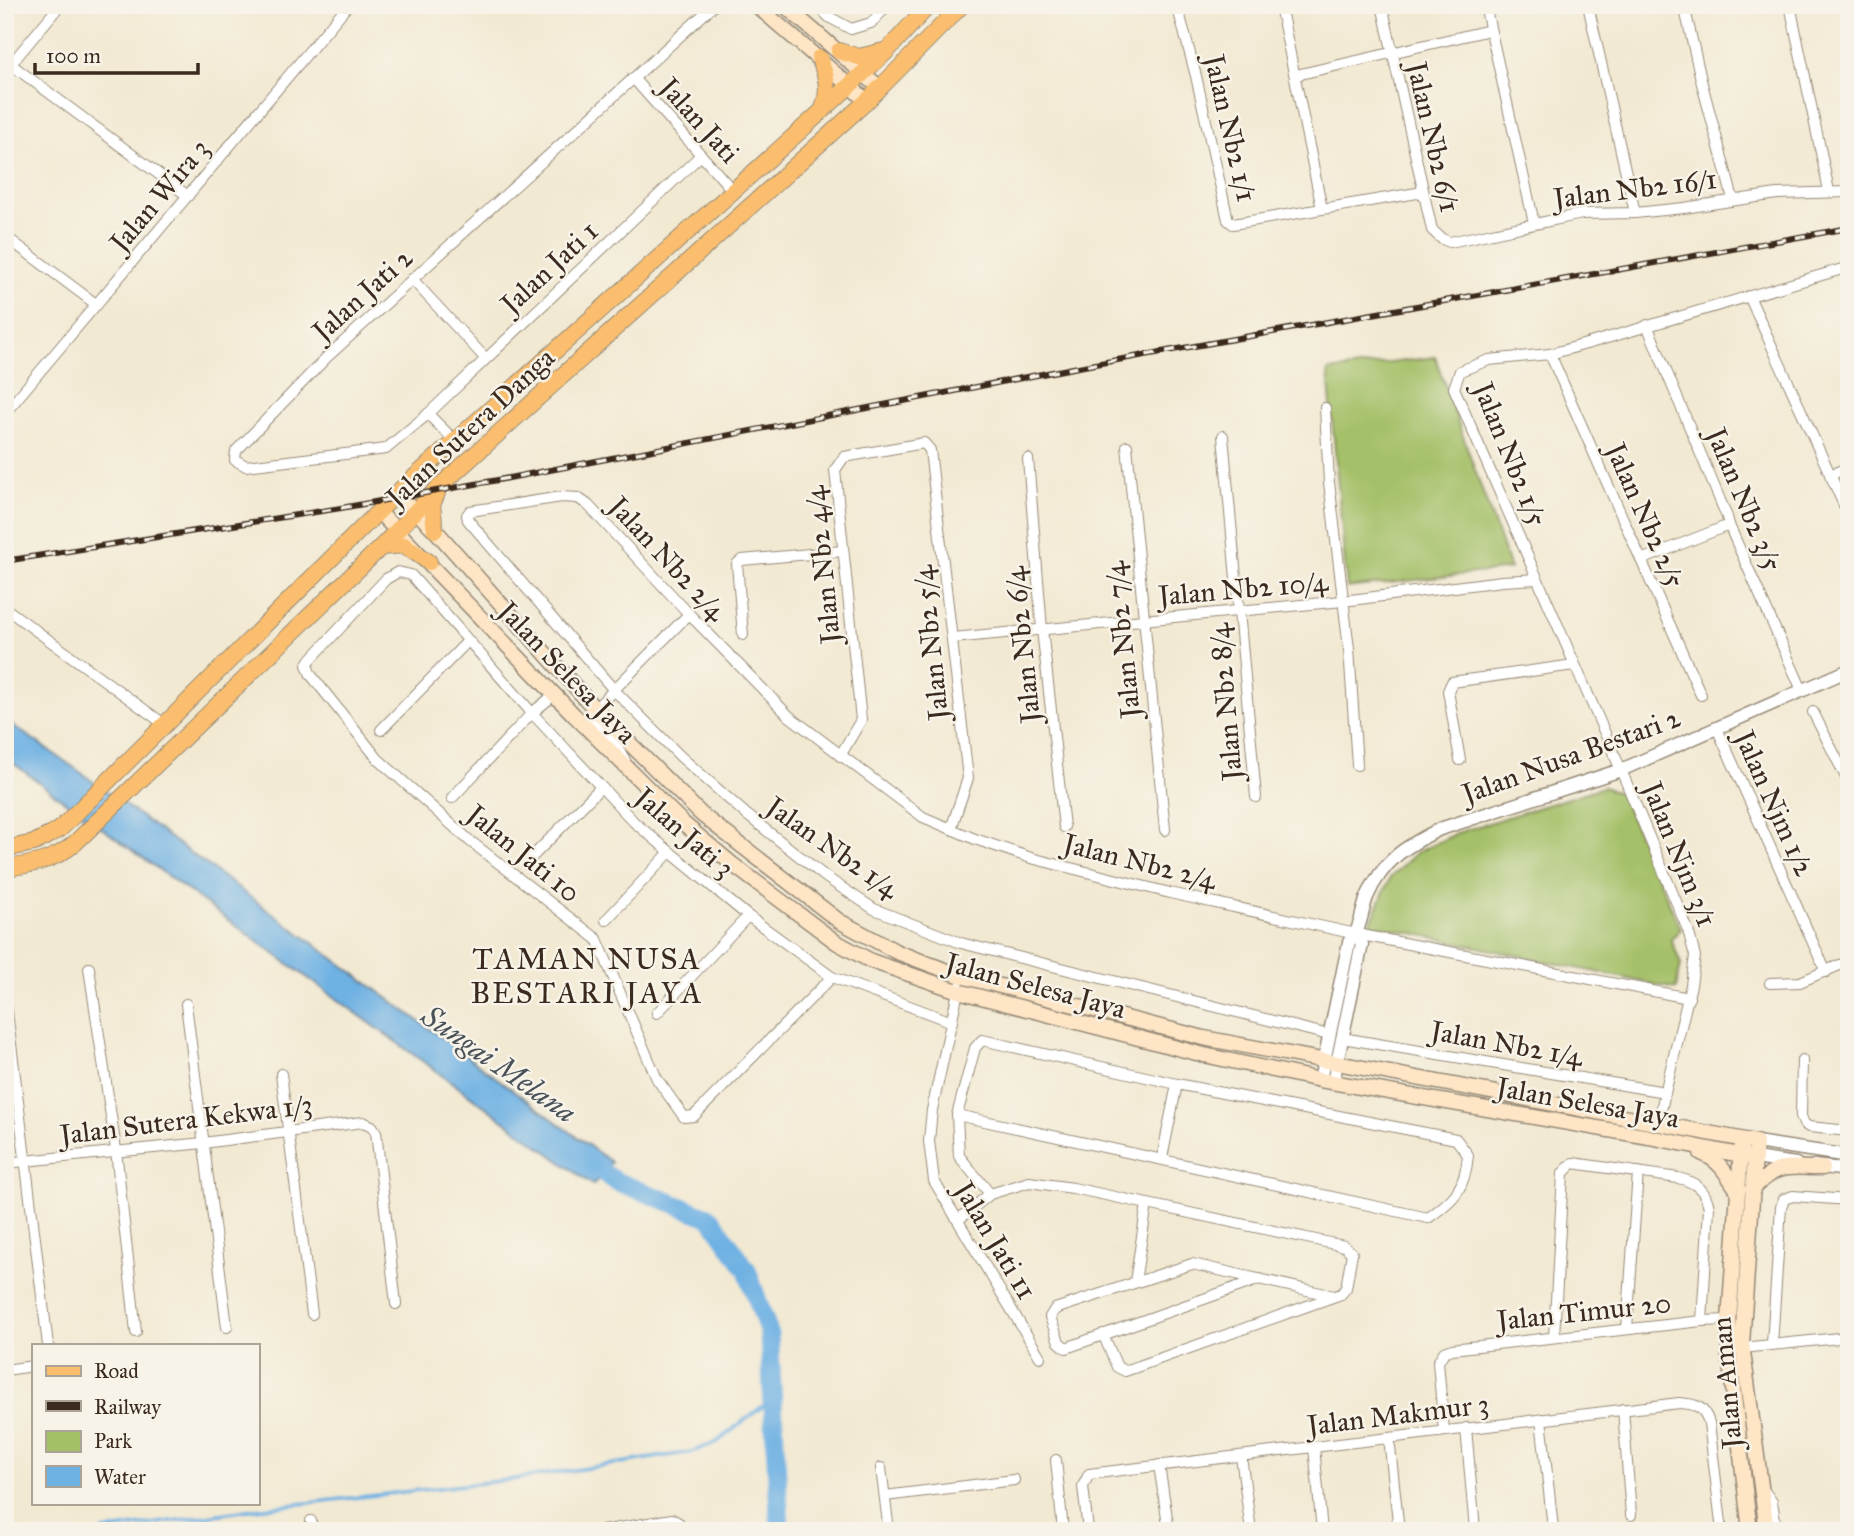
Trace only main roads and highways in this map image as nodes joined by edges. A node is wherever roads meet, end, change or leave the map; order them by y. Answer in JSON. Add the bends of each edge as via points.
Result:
{"nodes":[{"id":1,"x":756,"y":5,"type":"edge"},
{"id":2,"x":784,"y":5,"type":"edge"},
{"id":3,"x":929,"y":5,"type":"edge"},
{"id":4,"x":962,"y":5,"type":"edge"},
{"id":5,"x":839,"y":51,"type":"junction"},
{"id":6,"x":887,"y":51,"type":"junction"},
{"id":7,"x":819,"y":58,"type":"junction"},
{"id":8,"x":864,"y":72,"type":"junction"},
{"id":9,"x":850,"y":86,"type":"junction"},
{"id":10,"x":880,"y":88,"type":"junction"},
{"id":11,"x":867,"y":101,"type":"junction"},
{"id":12,"x":822,"y":111,"type":"junction"},
{"id":13,"x":439,"y":487,"type":"junction"},
{"id":14,"x":397,"y":493,"type":"junction"},
{"id":15,"x":379,"y":511,"type":"junction"},
{"id":16,"x":416,"y":511,"type":"junction"},
{"id":17,"x":398,"y":530,"type":"junction"},
{"id":18,"x":435,"y":530,"type":"junction"},
{"id":19,"x":381,"y":547,"type":"junction"},
{"id":20,"x":429,"y":562,"type":"junction"},
{"id":21,"x":5,"y":849,"type":"edge"},
{"id":22,"x":5,"y":868,"type":"edge"},
{"id":23,"x":1650,"y":1137,"type":"junction"},
{"id":24,"x":1747,"y":1157,"type":"junction"},
{"id":25,"x":1823,"y":1168,"type":"road end"},
{"id":26,"x":1745,"y":1190,"type":"junction"},
{"id":27,"x":1750,"y":1531,"type":"edge"},
{"id":28,"x":1766,"y":1531,"type":"edge"}],
"edges":[{"from":1,"to":7,"type":"main road"},
{"from":2,"to":5,"type":"main road"},
{"from":3,"to":6,"type":"main road","name":"Jalan Sutera Danga"},
{"from":4,"to":10,"type":"main road","name":"Jalan Sutera Danga"},
{"from":5,"to":6,"type":"main road","via":[[859,57]]},
{"from":5,"to":8,"type":"main road"},
{"from":6,"to":8,"type":"main road","name":"Jalan Sutera Danga"},
{"from":7,"to":9,"type":"main road"},
{"from":7,"to":12,"type":"main road","via":[[828,94]]},
{"from":8,"to":9,"type":"main road","name":"Jalan Sutera Danga"},
{"from":8,"to":10,"type":"main road"},
{"from":9,"to":11,"type":"main road"},
{"from":9,"to":12,"type":"main road","name":"Jalan Sutera Danga"},
{"from":10,"to":11,"type":"main road","name":"Jalan Sutera Danga"},
{"from":11,"to":13,"type":"main road","name":"Jalan Sutera Danga"},
{"from":12,"to":14,"type":"main road","name":"Jalan Sutera Danga"},
{"from":13,"to":16,"type":"main road","name":"Jalan Sutera Danga"},
{"from":13,"to":18,"type":"main road","via":[[432,505]]},
{"from":14,"to":15,"type":"main road","name":"Jalan Sutera Danga"},
{"from":14,"to":16,"type":"main road","name":"Jalan Selesa Jaya"},
{"from":15,"to":17,"type":"main road","name":"Jalan Selesa Jaya"},
{"from":15,"to":21,"type":"main road","name":"Jalan Sutera Danga","via":[[60,829],[34,843]]},
{"from":16,"to":17,"type":"main road","name":"Jalan Sutera Danga"},
{"from":16,"to":18,"type":"main road","name":"Jalan Selesa Jaya"},
{"from":17,"to":19,"type":"main road","name":"Jalan Sutera Danga"},
{"from":17,"to":20,"type":"main road","name":"Jalan Selesa Jaya"},
{"from":18,"to":24,"type":"main road","name":"Jalan Selesa Jaya","via":[[594,708],[702,815],[839,921],[897,952],[961,976],[1204,1038],[1749,1141]]},
{"from":19,"to":20,"type":"main road","via":[[404,545]]},
{"from":19,"to":22,"type":"main road","name":"Jalan Sutera Danga","via":[[59,856]]},
{"from":20,"to":23,"type":"main road","name":"Jalan Selesa Jaya","via":[[554,695],[703,839],[836,942],[871,961],[958,991],[1204,1055],[1326,1081]]},
{"from":23,"to":24,"type":"main road","name":"Jalan Selesa Jaya"},
{"from":23,"to":26,"type":"main road","via":[[1711,1157]]},
{"from":24,"to":26,"type":"main road"},
{"from":25,"to":26,"type":"main road","via":[[1773,1170]]},
{"from":26,"to":27,"type":"main road","name":"Jalan Aman","via":[[1729,1355]]},
{"from":26,"to":28,"type":"main road","name":"Jalan Aman","via":[[1742,1348]]}]}
